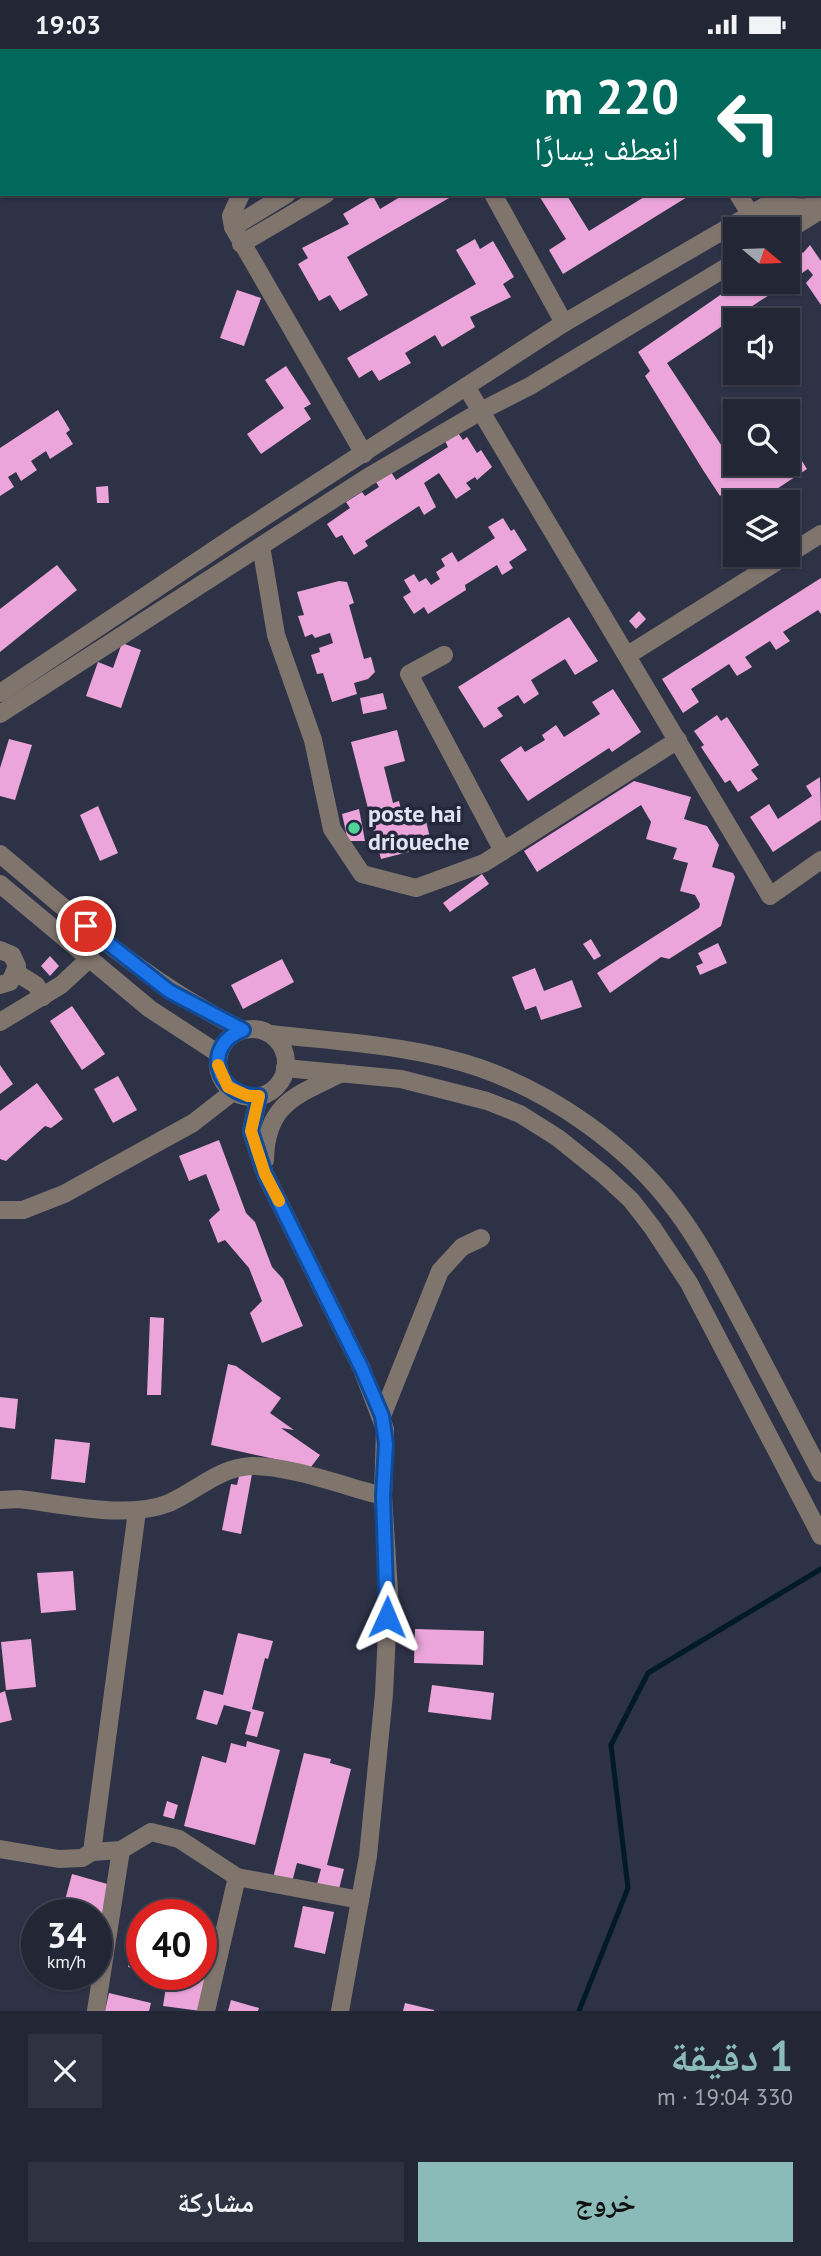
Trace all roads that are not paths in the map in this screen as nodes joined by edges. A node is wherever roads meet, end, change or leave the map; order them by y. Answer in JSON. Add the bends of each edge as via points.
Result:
{"nodes":[{"id":1,"x":240,"y":196,"type":"edge"},
{"id":2,"x":284,"y":196,"type":"edge"},
{"id":3,"x":323,"y":196,"type":"edge"},
{"id":4,"x":495,"y":196,"type":"edge"},
{"id":5,"x":742,"y":196,"type":"edge"},
{"id":6,"x":781,"y":196,"type":"edge"},
{"id":7,"x":815,"y":196,"type":"edge"},
{"id":8,"x":759,"y":205,"type":"edge"},
{"id":9,"x":821,"y":210,"type":"edge"},
{"id":10,"x":800,"y":223,"type":"edge"},
{"id":11,"x":233,"y":227,"type":"junction"},
{"id":12,"x":241,"y":244,"type":"junction"},
{"id":13,"x":723,"y":269,"type":"edge"},
{"id":14,"x":564,"y":323,"type":"junction"},
{"id":15,"x":467,"y":388,"type":"junction"},
{"id":16,"x":481,"y":411,"type":"junction"},
{"id":17,"x":364,"y":454,"type":"junction"},
{"id":18,"x":821,"y":534,"type":"edge"},
{"id":19,"x":261,"y":546,"type":"junction"},
{"id":20,"x":444,"y":655,"type":"dead end"},
{"id":21,"x":628,"y":655,"type":"junction"},
{"id":22,"x":0,"y":694,"type":"edge"},
{"id":23,"x":0,"y":714,"type":"edge"},
{"id":24,"x":678,"y":740,"type":"junction"},
{"id":25,"x":503,"y":851,"type":"junction"},
{"id":26,"x":0,"y":854,"type":"edge"},
{"id":27,"x":821,"y":860,"type":"edge"},
{"id":28,"x":0,"y":884,"type":"edge"},
{"id":29,"x":0,"y":950,"type":"edge"},
{"id":30,"x":89,"y":960,"type":"junction"},
{"id":31,"x":17,"y":973,"type":"junction"},
{"id":32,"x":0,"y":985,"type":"edge"},
{"id":33,"x":43,"y":997,"type":"junction"},
{"id":34,"x":0,"y":1022,"type":"edge"},
{"id":35,"x":243,"y":1030,"type":"junction"},
{"id":36,"x":271,"y":1034,"type":"junction"},
{"id":37,"x":219,"y":1054,"type":"junction"},
{"id":38,"x":285,"y":1068,"type":"junction"},
{"id":39,"x":343,"y":1072,"type":"junction"},
{"id":40,"x":234,"y":1091,"type":"junction"},
{"id":41,"x":259,"y":1096,"type":"junction"},
{"id":42,"x":265,"y":1174,"type":"junction"},
{"id":43,"x":0,"y":1210,"type":"edge"},
{"id":44,"x":481,"y":1238,"type":"dead end"},
{"id":45,"x":382,"y":1416,"type":"junction"},
{"id":46,"x":821,"y":1473,"type":"edge"},
{"id":47,"x":383,"y":1487,"type":"junction"},
{"id":48,"x":0,"y":1500,"type":"edge"},
{"id":49,"x":137,"y":1511,"type":"junction"},
{"id":50,"x":821,"y":1536,"type":"edge"},
{"id":51,"x":0,"y":1849,"type":"edge"},
{"id":52,"x":121,"y":1850,"type":"junction"},
{"id":53,"x":92,"y":1852,"type":"junction"},
{"id":54,"x":237,"y":1878,"type":"junction"},
{"id":55,"x":360,"y":1900,"type":"junction"},
{"id":56,"x":96,"y":2011,"type":"edge"},
{"id":57,"x":206,"y":2011,"type":"edge"},
{"id":58,"x":340,"y":2011,"type":"edge"}],
"edges":[{"from":1,"to":11,"type":"street","via":[[231,216]]},
{"from":2,"to":11,"type":"street"},
{"from":3,"to":12,"type":"street"},
{"from":4,"to":14,"type":"street"},
{"from":5,"to":8,"type":"street"},
{"from":6,"to":8,"type":"street"},
{"from":7,"to":8,"type":"street","via":[[818,208]]},
{"from":8,"to":14,"type":"street"},
{"from":9,"to":10,"type":"street"},
{"from":11,"to":12,"type":"street"},
{"from":12,"to":17,"type":"street"},
{"from":13,"to":16,"type":"street"},
{"from":14,"to":15,"type":"street"},
{"from":15,"to":16,"type":"street"},
{"from":15,"to":17,"type":"street"},
{"from":16,"to":19,"type":"street"},
{"from":16,"to":21,"type":"street"},
{"from":17,"to":22,"type":"street"},
{"from":18,"to":21,"type":"street"},
{"from":19,"to":23,"type":"street"},
{"from":19,"to":25,"type":"street","via":[[276,635],[313,740],[332,829],[362,874],[416,888],[484,863]]},
{"from":20,"to":25,"type":"street","via":[[409,674]]},
{"from":21,"to":24,"type":"street"},
{"from":24,"to":25,"type":"street"},
{"from":24,"to":27,"type":"street","via":[[770,896]]},
{"from":26,"to":35,"type":"street","via":[[128,962],[169,991]]},
{"from":28,"to":30,"type":"street"},
{"from":29,"to":31,"type":"street","via":[[12,955]]},
{"from":30,"to":33,"type":"street"},
{"from":30,"to":37,"type":"street","via":[[150,1009]]},
{"from":31,"to":32,"type":"street"},
{"from":31,"to":33,"type":"street","via":[[36,985]]},
{"from":33,"to":34,"type":"street"},
{"from":35,"to":36,"type":"street"},
{"from":35,"to":37,"type":"street","via":[[229,1037]]},
{"from":36,"to":38,"type":"street","via":[[284,1052]]},
{"from":36,"to":46,"type":"street","via":[[370,1045],[480,1068],[572,1113],[652,1182],[675,1209],[713,1267]]},
{"from":37,"to":40,"type":"street","via":[[222,1078]]},
{"from":38,"to":39,"type":"street"},
{"from":38,"to":41,"type":"street","via":[[278,1084]]},
{"from":39,"to":42,"type":"street","via":[[298,1095],[276,1113],[265,1143]]},
{"from":39,"to":50,"type":"street","via":[[456,1092],[520,1114],[558,1138],[631,1200],[689,1283]]},
{"from":40,"to":41,"type":"street"},
{"from":40,"to":43,"type":"street","via":[[193,1123],[64,1194],[23,1210]]},
{"from":41,"to":42,"type":"street","via":[[251,1131]]},
{"from":42,"to":45,"type":"street"},
{"from":44,"to":45,"type":"street","via":[[462,1247],[440,1271]]},
{"from":45,"to":47,"type":"street","via":[[386,1444]]},
{"from":47,"to":49,"type":"street","via":[[253,1466],[225,1470],[169,1503]]},
{"from":47,"to":55,"type":"street","via":[[388,1591],[384,1694]]},
{"from":48,"to":49,"type":"street"},
{"from":49,"to":53,"type":"street"},
{"from":51,"to":53,"type":"street","via":[[59,1859]]},
{"from":52,"to":53,"type":"street"},
{"from":52,"to":54,"type":"street","via":[[152,1832],[179,1839]]},
{"from":52,"to":56,"type":"street"},
{"from":54,"to":55,"type":"street"},
{"from":54,"to":57,"type":"street"},
{"from":55,"to":58,"type":"street"}]}
